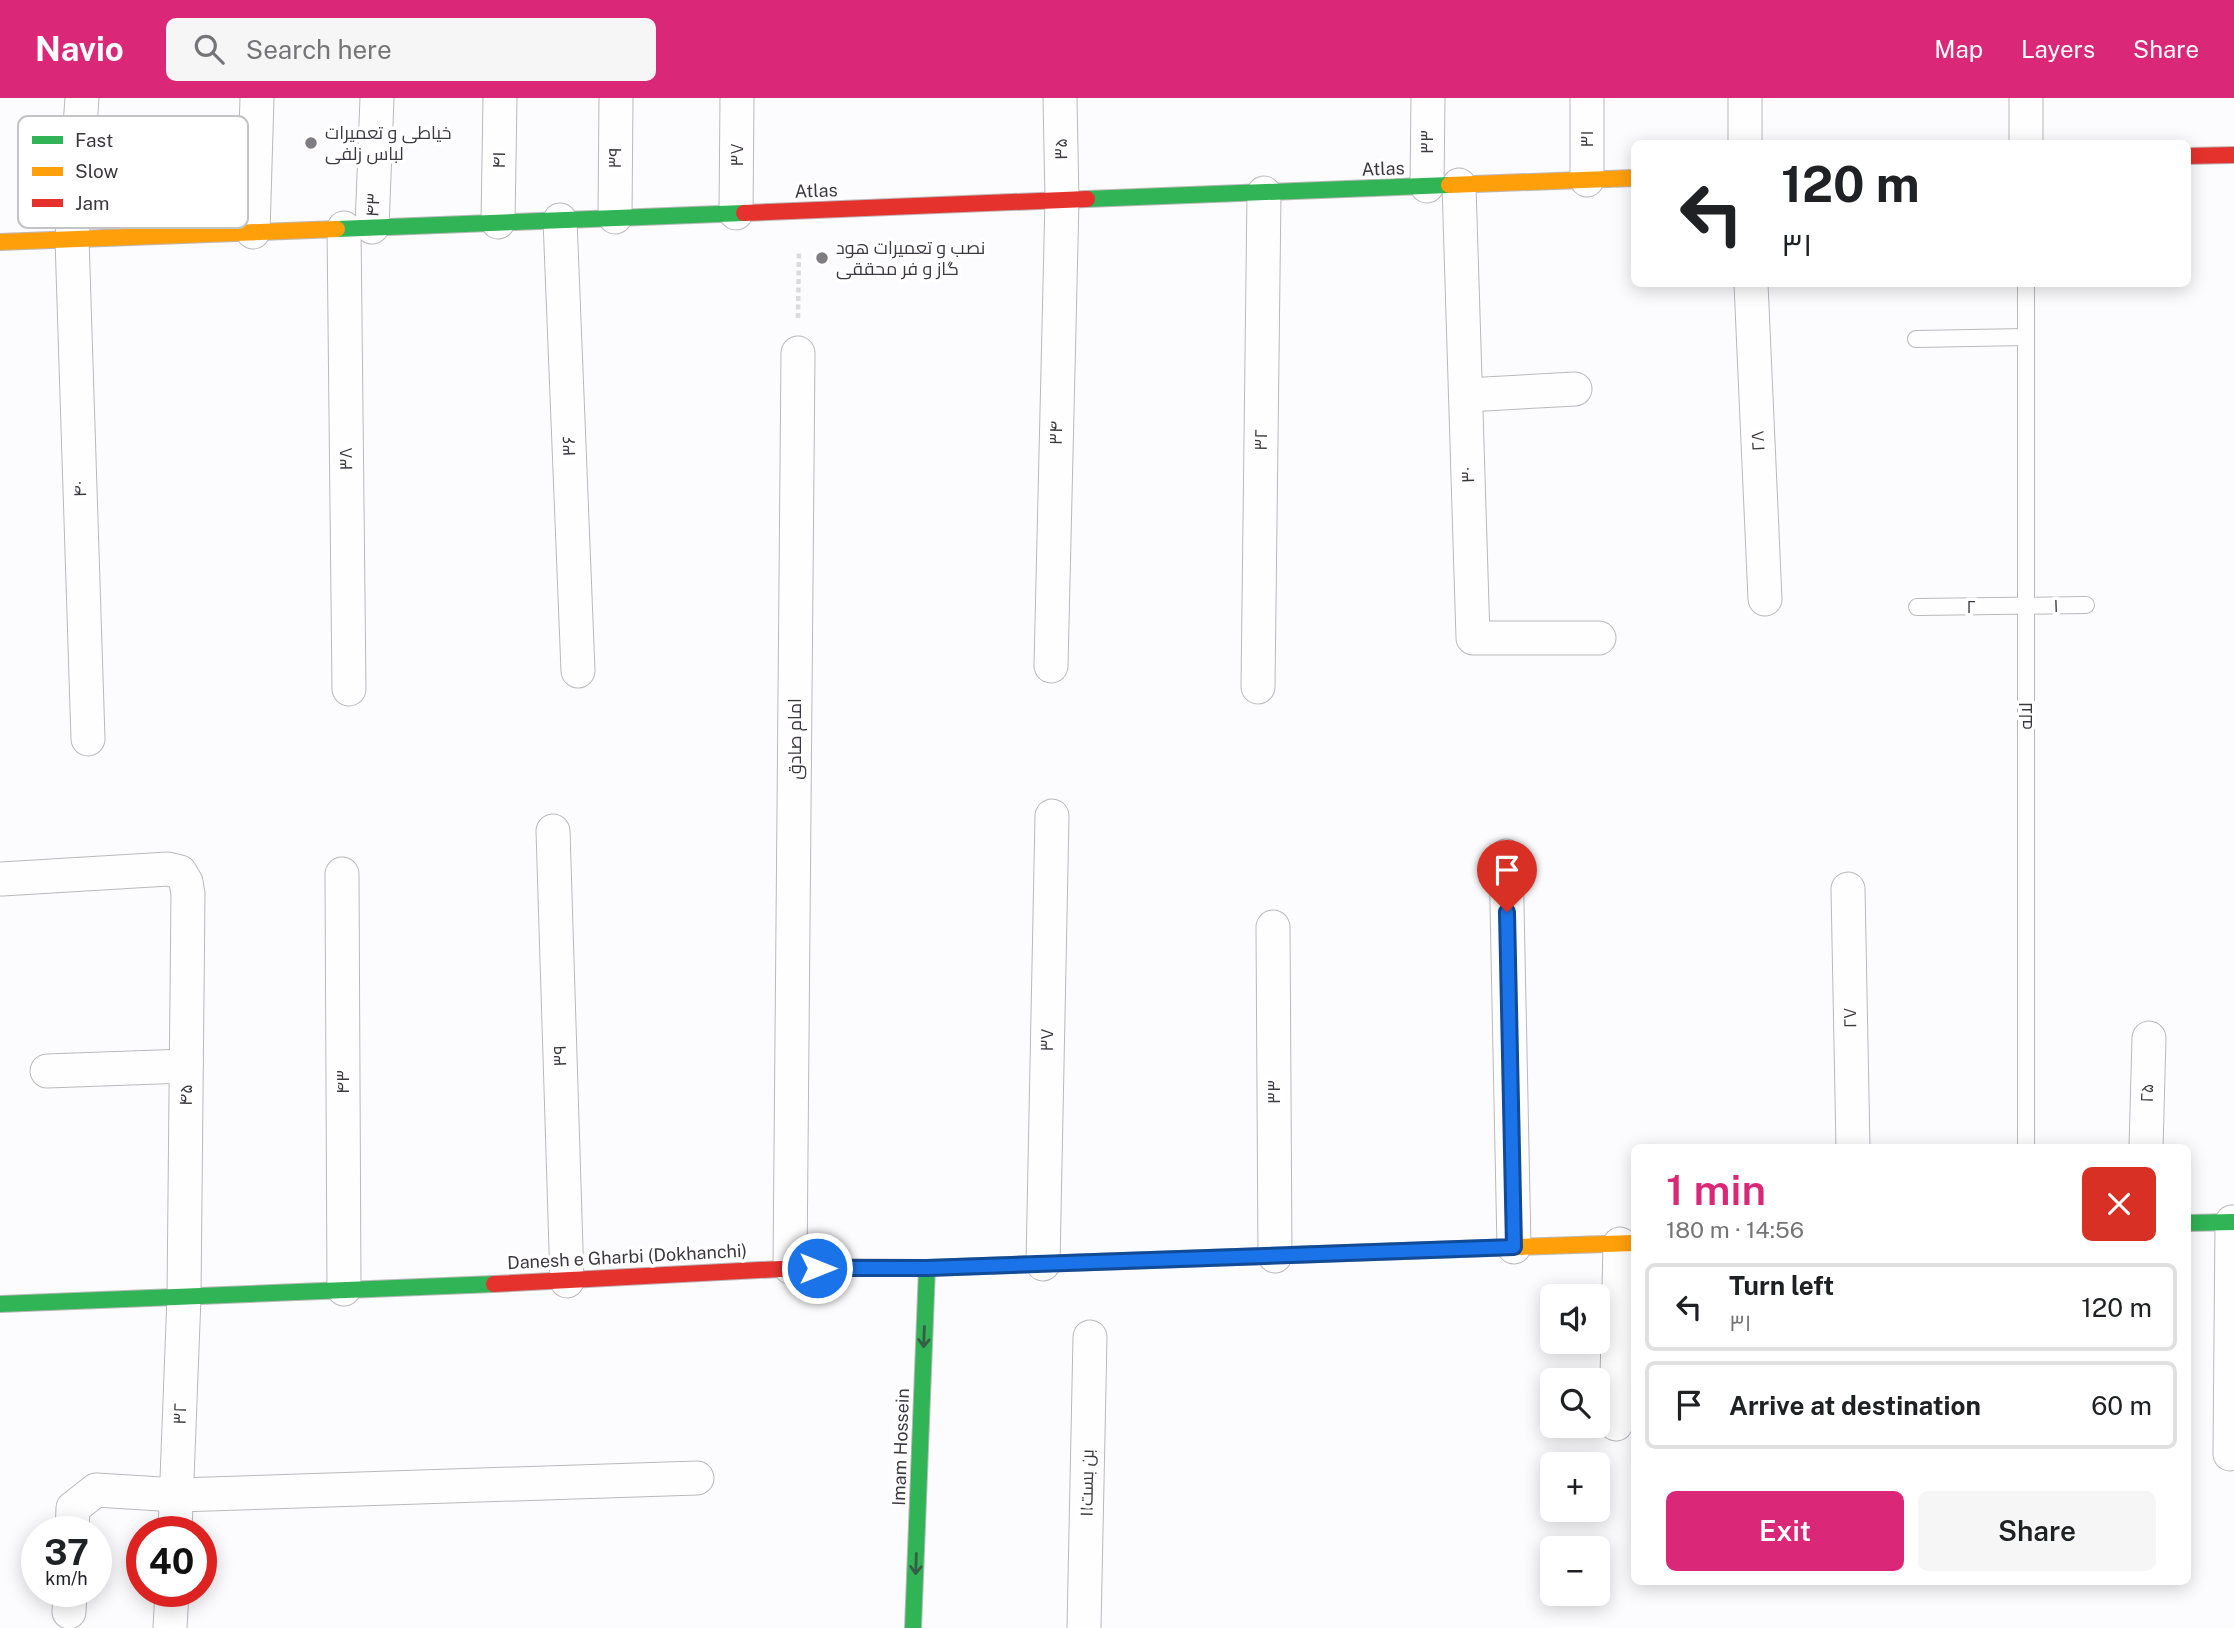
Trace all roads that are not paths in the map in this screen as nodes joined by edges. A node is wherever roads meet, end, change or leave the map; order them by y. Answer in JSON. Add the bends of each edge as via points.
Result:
{"nodes":[{"id":1,"x":82,"y":98,"type":"edge"},
{"id":2,"x":257,"y":98,"type":"edge"},
{"id":3,"x":377,"y":98,"type":"edge"},
{"id":4,"x":500,"y":98,"type":"edge"},
{"id":5,"x":616,"y":98,"type":"edge"},
{"id":6,"x":737,"y":98,"type":"edge"},
{"id":7,"x":1060,"y":98,"type":"edge"},
{"id":8,"x":1428,"y":98,"type":"edge"},
{"id":9,"x":1587,"y":98,"type":"edge"},
{"id":10,"x":1745,"y":98,"type":"edge"},
{"id":11,"x":2026,"y":98,"type":"edge"},
{"id":12,"x":81,"y":116,"type":"edge"},
{"id":13,"x":1745,"y":140,"type":"edge"},
{"id":14,"x":2026,"y":140,"type":"edge"},
{"id":15,"x":2234,"y":155,"type":"edge"},
{"id":16,"x":2191,"y":156,"type":"edge"},
{"id":17,"x":1631,"y":178,"type":"edge"},
{"id":18,"x":1587,"y":180,"type":"junction"},
{"id":19,"x":1443,"y":185,"type":"junction"},
{"id":20,"x":1264,"y":192,"type":"junction"},
{"id":21,"x":1062,"y":200,"type":"junction"},
{"id":22,"x":736,"y":213,"type":"junction"},
{"id":23,"x":615,"y":218,"type":"junction"},
{"id":24,"x":560,"y":220,"type":"junction"},
{"id":25,"x":498,"y":222,"type":"junction"},
{"id":26,"x":73,"y":228,"type":"edge"},
{"id":27,"x":358,"y":228,"type":"junction"},
{"id":28,"x":253,"y":232,"type":"junction"},
{"id":29,"x":72,"y":239,"type":"junction"},
{"id":30,"x":0,"y":242,"type":"edge"},
{"id":31,"x":1751,"y":287,"type":"edge"},
{"id":32,"x":2025,"y":287,"type":"edge"},
{"id":33,"x":2025,"y":337,"type":"junction"},
{"id":34,"x":1916,"y":339,"type":"dead end"},
{"id":35,"x":798,"y":354,"type":"road end"},
{"id":36,"x":1575,"y":389,"type":"dead end"},
{"id":37,"x":1466,"y":395,"type":"junction"},
{"id":38,"x":1765,"y":599,"type":"dead end"},
{"id":39,"x":2086,"y":605,"type":"dead end"},
{"id":40,"x":1917,"y":607,"type":"dead end"},
{"id":41,"x":2025,"y":607,"type":"junction"},
{"id":42,"x":1599,"y":638,"type":"dead end"},
{"id":43,"x":1051,"y":666,"type":"dead end"},
{"id":44,"x":578,"y":671,"type":"dead end"},
{"id":45,"x":1258,"y":687,"type":"dead end"},
{"id":46,"x":349,"y":689,"type":"dead end"},
{"id":47,"x":88,"y":739,"type":"dead end"},
{"id":48,"x":1052,"y":816,"type":"dead end"},
{"id":49,"x":553,"y":831,"type":"dead end"},
{"id":50,"x":1506,"y":856,"type":"dead end"},
{"id":51,"x":342,"y":874,"type":"dead end"},
{"id":52,"x":2,"y":879,"type":"edge"},
{"id":53,"x":1848,"y":889,"type":"dead end"},
{"id":54,"x":1273,"y":927,"type":"dead end"},
{"id":55,"x":2148,"y":1038,"type":"dead end"},
{"id":56,"x":186,"y":1066,"type":"junction"},
{"id":57,"x":47,"y":1071,"type":"dead end"},
{"id":58,"x":1853,"y":1144,"type":"edge"},
{"id":59,"x":2025,"y":1144,"type":"edge"},
{"id":60,"x":2146,"y":1144,"type":"edge"},
{"id":61,"x":2233,"y":1222,"type":"edge"},
{"id":62,"x":2191,"y":1223,"type":"edge"},
{"id":63,"x":1628,"y":1243,"type":"edge"},
{"id":64,"x":1514,"y":1247,"type":"junction"},
{"id":65,"x":1275,"y":1256,"type":"junction"},
{"id":66,"x":1043,"y":1264,"type":"junction"},
{"id":67,"x":790,"y":1267,"type":"junction"},
{"id":68,"x":927,"y":1268,"type":"junction"},
{"id":69,"x":566,"y":1281,"type":"junction"},
{"id":70,"x":344,"y":1289,"type":"junction"},
{"id":71,"x":184,"y":1297,"type":"junction"},
{"id":72,"x":0,"y":1304,"type":"edge"},
{"id":73,"x":1090,"y":1337,"type":"dead end"},
{"id":74,"x":1616,"y":1424,"type":"dead end"},
{"id":75,"x":2230,"y":1454,"type":"dead end"},
{"id":76,"x":697,"y":1478,"type":"dead end"},
{"id":77,"x":177,"y":1495,"type":"junction"},
{"id":78,"x":73,"y":1516,"type":"edge"},
{"id":79,"x":176,"y":1516,"type":"edge"},
{"id":80,"x":171,"y":1607,"type":"edge"},
{"id":81,"x":170,"y":1628,"type":"edge"},
{"id":82,"x":914,"y":1628,"type":"edge"},
{"id":83,"x":1084,"y":1628,"type":"edge"}],
"edges":[{"from":1,"to":12,"type":"street","name":"۴۰"},
{"from":2,"to":28,"type":"street"},
{"from":3,"to":27,"type":"street","name":"۴۳"},
{"from":4,"to":25,"type":"street","name":"۴۱"},
{"from":5,"to":23,"type":"street","name":"۳۹"},
{"from":6,"to":22,"type":"street","name":"۳۷"},
{"from":7,"to":21,"type":"street","name":"۳۵"},
{"from":8,"to":19,"type":"street","name":"۳۳"},
{"from":9,"to":18,"type":"street","name":"۳۱"},
{"from":10,"to":13,"type":"street"},
{"from":11,"to":14,"type":"street"},
{"from":15,"to":16,"type":"street"},
{"from":17,"to":18,"type":"street","name":"Atlas"},
{"from":18,"to":19,"type":"street","name":"Atlas"},
{"from":19,"to":20,"type":"street","name":"Atlas"},
{"from":19,"to":37,"type":"street","name":"۳۰"},
{"from":20,"to":21,"type":"street","name":"Atlas"},
{"from":20,"to":45,"type":"street","name":"۳۲"},
{"from":21,"to":22,"type":"street","name":"Atlas"},
{"from":21,"to":43,"type":"street","name":"۳۴"},
{"from":22,"to":23,"type":"street","name":"Atlas"},
{"from":23,"to":24,"type":"street","name":"Atlas"},
{"from":24,"to":25,"type":"street","name":"Atlas"},
{"from":24,"to":44,"type":"street","name":"۳۶"},
{"from":25,"to":27,"type":"street","name":"Atlas"},
{"from":26,"to":29,"type":"street","name":"۴۰"},
{"from":27,"to":28,"type":"street","name":"Atlas"},
{"from":27,"to":46,"type":"street","name":"۳۸"},
{"from":28,"to":29,"type":"street","name":"Atlas"},
{"from":29,"to":30,"type":"street","name":"Atlas"},
{"from":29,"to":47,"type":"street","name":"۴۰"},
{"from":31,"to":38,"type":"street","name":"۲۸"},
{"from":32,"to":33,"type":"lane","name":"لاله"},
{"from":33,"to":34,"type":"lane"},
{"from":33,"to":41,"type":"lane","name":"لاله"},
{"from":35,"to":67,"type":"street","name":"امام صادق"},
{"from":36,"to":37,"type":"street"},
{"from":37,"to":42,"type":"street","name":"۳۰","via":[[1473,638]]},
{"from":39,"to":41,"type":"lane","name":"۱"},
{"from":40,"to":41,"type":"lane","name":"۲"},
{"from":41,"to":59,"type":"lane","name":"لاله"},
{"from":48,"to":66,"type":"street","name":"۳۷"},
{"from":49,"to":69,"type":"street","name":"۳۹"},
{"from":50,"to":64,"type":"street"},
{"from":51,"to":70,"type":"street","name":"۴۳"},
{"from":52,"to":56,"type":"street","name":"۴۵","via":[[180,872],[188,894]]},
{"from":53,"to":58,"type":"street","name":"۲۷"},
{"from":54,"to":65,"type":"street","name":"۳۳"},
{"from":55,"to":60,"type":"street","name":"۲۵"},
{"from":56,"to":57,"type":"street"},
{"from":56,"to":71,"type":"street","name":"۴۵"},
{"from":61,"to":62,"type":"street"},
{"from":61,"to":75,"type":"street"},
{"from":63,"to":64,"type":"street","name":"Danesh e Gharbi (Dokhanchi)"},
{"from":63,"to":74,"type":"street"},
{"from":64,"to":65,"type":"street","name":"Danesh e Gharbi (Dokhanchi)"},
{"from":65,"to":66,"type":"street","name":"Danesh e Gharbi (Dokhanchi)"},
{"from":66,"to":68,"type":"street","name":"Danesh e Gharbi (Dokhanchi)"},
{"from":67,"to":68,"type":"street","name":"Danesh e Gharbi (Dokhanchi)"},
{"from":67,"to":69,"type":"street","name":"Danesh e Gharbi (Dokhanchi)"},
{"from":68,"to":82,"type":"street","name":"Imam Hossein","one_way":true},
{"from":69,"to":70,"type":"street","name":"Danesh e Gharbi (Dokhanchi)"},
{"from":70,"to":71,"type":"street","name":"Danesh e Gharbi (Dokhanchi)"},
{"from":71,"to":72,"type":"street","name":"Danesh e Gharbi (Dokhanchi)"},
{"from":71,"to":77,"type":"street","name":"۳۲"},
{"from":73,"to":83,"type":"street","name":"بن بست۱۱"},
{"from":76,"to":77,"type":"street"},
{"from":77,"to":78,"type":"street","via":[[96,1490],[73,1508]]},
{"from":77,"to":79,"type":"street","name":"۳۲"},
{"from":80,"to":81,"type":"street"}]}
